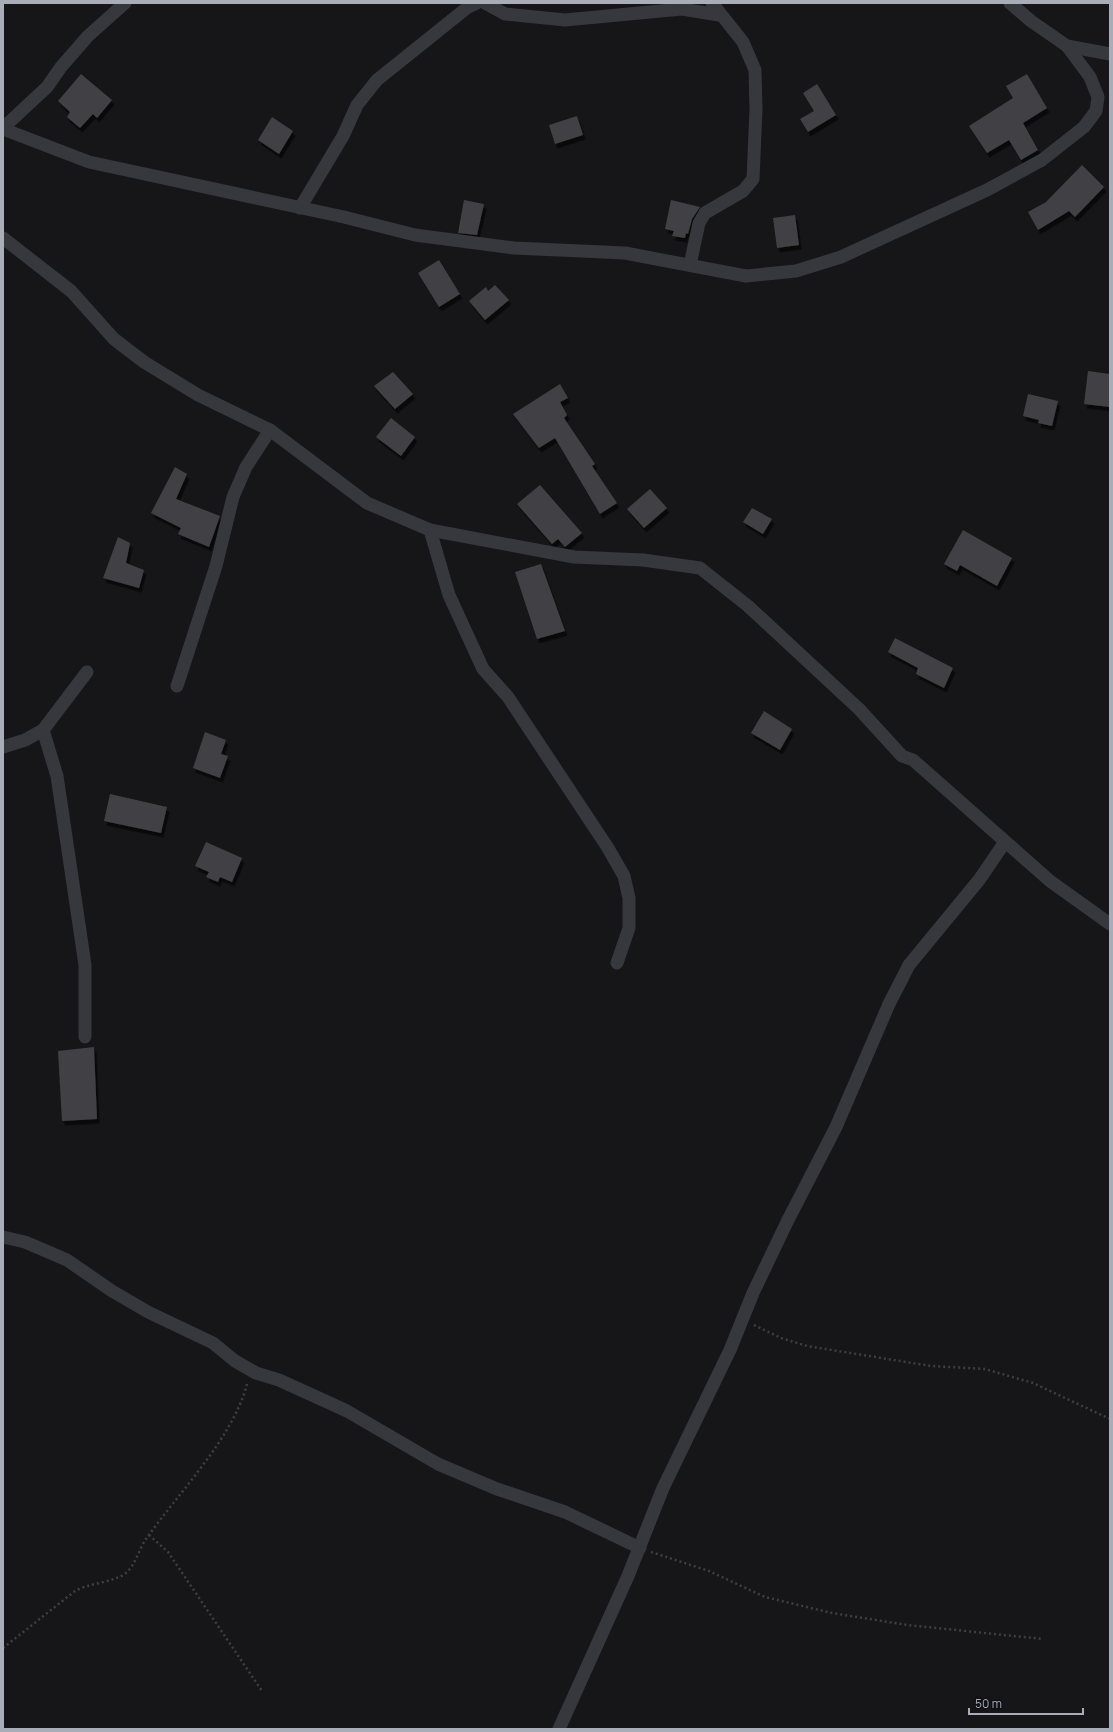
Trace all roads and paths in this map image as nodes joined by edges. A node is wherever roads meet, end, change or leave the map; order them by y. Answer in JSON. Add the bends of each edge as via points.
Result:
{"nodes":[{"id":1,"x":125,"y":3,"type":"edge"},
{"id":2,"x":477,"y":3,"type":"edge"},
{"id":3,"x":485,"y":3,"type":"edge"},
{"id":4,"x":712,"y":3,"type":"edge"},
{"id":5,"x":1010,"y":3,"type":"edge"},
{"id":6,"x":720,"y":15,"type":"junction"},
{"id":7,"x":1067,"y":46,"type":"junction"},
{"id":8,"x":1110,"y":54,"type":"edge"},
{"id":9,"x":3,"y":128,"type":"edge"},
{"id":10,"x":300,"y":208,"type":"junction"},
{"id":11,"x":3,"y":238,"type":"edge"},
{"id":12,"x":690,"y":265,"type":"junction"},
{"id":13,"x":270,"y":430,"type":"junction"},
{"id":14,"x":430,"y":530,"type":"junction"},
{"id":15,"x":87,"y":672,"type":"dead end"},
{"id":16,"x":177,"y":686,"type":"dead end"},
{"id":17,"x":43,"y":730,"type":"junction"},
{"id":18,"x":3,"y":747,"type":"edge"},
{"id":19,"x":1005,"y":842,"type":"junction"},
{"id":20,"x":1110,"y":924,"type":"edge"},
{"id":21,"x":617,"y":963,"type":"dead end"},
{"id":22,"x":85,"y":1037,"type":"dead end"},
{"id":23,"x":3,"y":1237,"type":"edge"},
{"id":24,"x":742,"y":1320,"type":"junction"},
{"id":25,"x":251,"y":1370,"type":"junction"},
{"id":26,"x":1110,"y":1419,"type":"edge"},
{"id":27,"x":150,"y":1534,"type":"junction"},
{"id":28,"x":640,"y":1548,"type":"junction"},
{"id":29,"x":1043,"y":1639,"type":"dead end"},
{"id":30,"x":3,"y":1648,"type":"edge"},
{"id":31,"x":262,"y":1691,"type":"dead end"},
{"id":32,"x":558,"y":1729,"type":"edge"}],
"edges":[{"from":1,"to":9,"type":"street","via":[[88,36],[47,87]]},
{"from":2,"to":10,"type":"street","via":[[468,7],[377,80],[357,105],[343,136]]},
{"from":3,"to":6,"type":"street","via":[[505,14],[565,20],[682,9]]},
{"from":4,"to":6,"type":"street"},
{"from":5,"to":7,"type":"street"},
{"from":6,"to":12,"type":"street","via":[[743,42],[755,70],[753,179],[742,191],[705,213],[699,223]]},
{"from":7,"to":8,"type":"street"},
{"from":7,"to":12,"type":"street","via":[[1090,78],[1098,97],[1096,111],[1084,127],[1042,160],[987,190],[889,236],[841,257],[796,271],[746,276]]},
{"from":9,"to":10,"type":"street","via":[[89,162]]},
{"from":10,"to":12,"type":"street","via":[[415,235],[514,248],[625,253]]},
{"from":11,"to":13,"type":"street","via":[[71,291],[114,338],[144,362],[198,395]]},
{"from":13,"to":14,"type":"street","via":[[367,503]]},
{"from":13,"to":16,"type":"street","via":[[246,467],[233,497],[216,566]]},
{"from":14,"to":19,"type":"street","via":[[574,557],[643,560],[700,568],[748,606],[854,704],[902,756],[913,760]]},
{"from":14,"to":21,"type":"street","via":[[449,595],[483,669],[508,697],[624,876],[629,898],[629,928]]},
{"from":15,"to":17,"type":"street"},
{"from":17,"to":18,"type":"street","via":[[26,740]]},
{"from":17,"to":22,"type":"street","via":[[57,776],[85,965]]},
{"from":19,"to":20,"type":"street","via":[[1050,881]]},
{"from":19,"to":24,"type":"street","via":[[979,880],[909,965],[889,1004],[836,1127],[787,1222]]},
{"from":23,"to":25,"type":"street","via":[[25,1242],[67,1260],[148,1312],[213,1343]]},
{"from":24,"to":26,"type":"path","via":[[781,1338],[807,1346],[931,1366],[985,1369],[1033,1383]]},
{"from":24,"to":28,"type":"street","via":[[663,1488]]},
{"from":25,"to":27,"type":"path","via":[[243,1400],[231,1424]]},
{"from":25,"to":28,"type":"street","via":[[347,1411],[438,1464],[497,1489],[565,1512]]},
{"from":27,"to":30,"type":"path","via":[[125,1574],[75,1591]]},
{"from":27,"to":31,"type":"path","via":[[168,1552]]},
{"from":28,"to":29,"type":"path","via":[[709,1571],[765,1597],[832,1613],[907,1625]]},
{"from":28,"to":32,"type":"street"}]}
